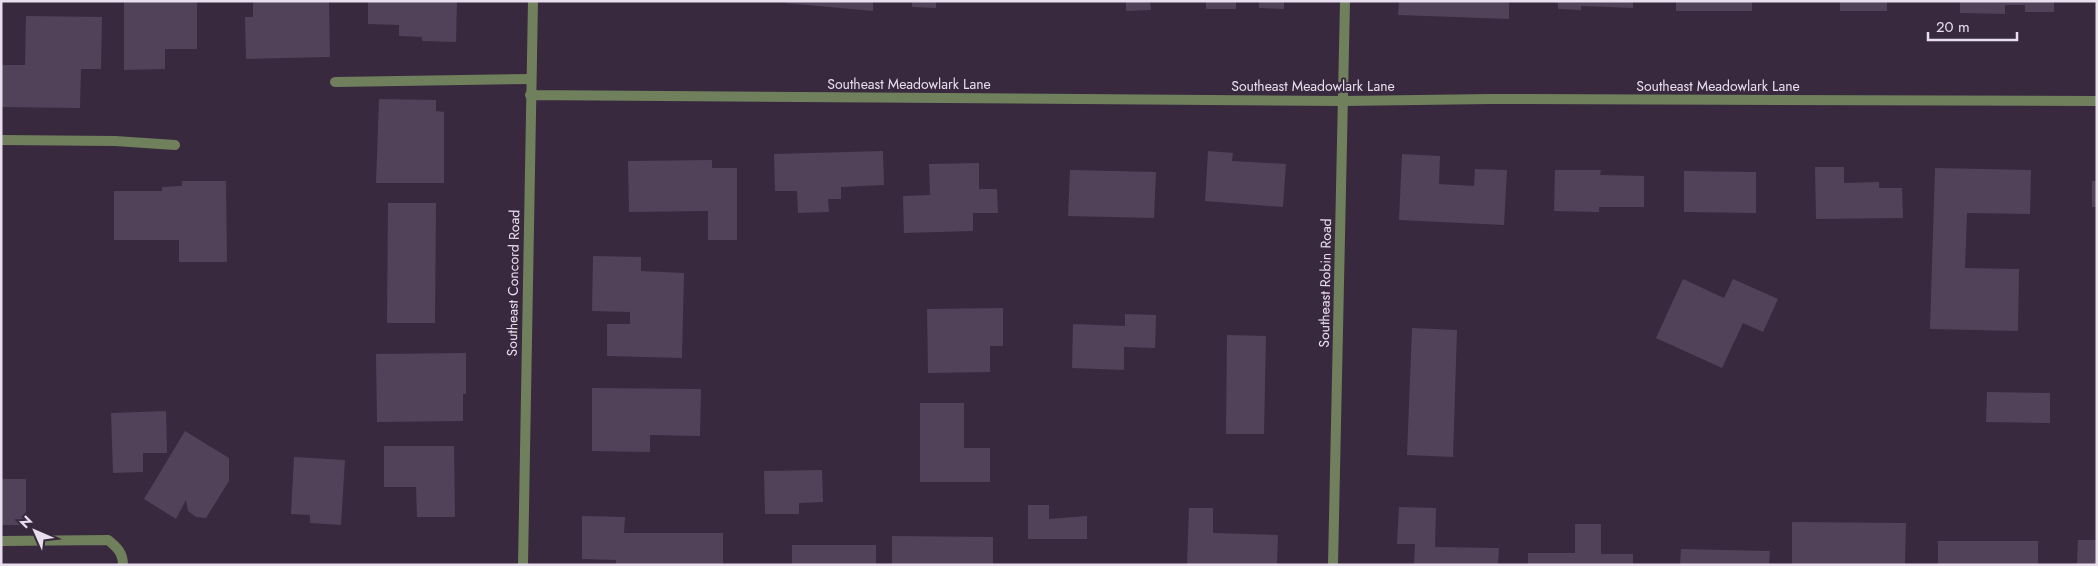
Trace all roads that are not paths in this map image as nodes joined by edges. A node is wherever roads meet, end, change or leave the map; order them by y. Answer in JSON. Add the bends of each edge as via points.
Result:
{"nodes":[{"id":1,"x":533,"y":1,"type":"edge"},
{"id":2,"x":1345,"y":1,"type":"edge"},
{"id":3,"x":530,"y":79,"type":"junction"},
{"id":4,"x":335,"y":82,"type":"dead end"},
{"id":5,"x":530,"y":95,"type":"junction"},
{"id":6,"x":1343,"y":100,"type":"junction"},
{"id":7,"x":2097,"y":101,"type":"edge"},
{"id":8,"x":1,"y":140,"type":"edge"},
{"id":9,"x":176,"y":145,"type":"dead end"},
{"id":10,"x":1,"y":541,"type":"edge"},
{"id":11,"x":123,"y":565,"type":"edge"},
{"id":12,"x":522,"y":565,"type":"edge"},
{"id":13,"x":1333,"y":565,"type":"edge"}],
"edges":[{"from":1,"to":3,"type":"street","name":"Southeast Concord Road"},
{"from":2,"to":6,"type":"street","name":"Southeast Robin Road"},
{"from":3,"to":4,"type":"street"},
{"from":3,"to":5,"type":"street","name":"Southeast Concord Road"},
{"from":5,"to":6,"type":"street","name":"Southeast Meadowlark Lane"},
{"from":5,"to":12,"type":"street","name":"Southeast Concord Road"},
{"from":6,"to":7,"type":"street","name":"Southeast Meadowlark Lane"},
{"from":6,"to":13,"type":"street","name":"Southeast Robin Road"},
{"from":8,"to":9,"type":"street"},
{"from":10,"to":11,"type":"street","via":[[108,540],[117,547]]}]}
